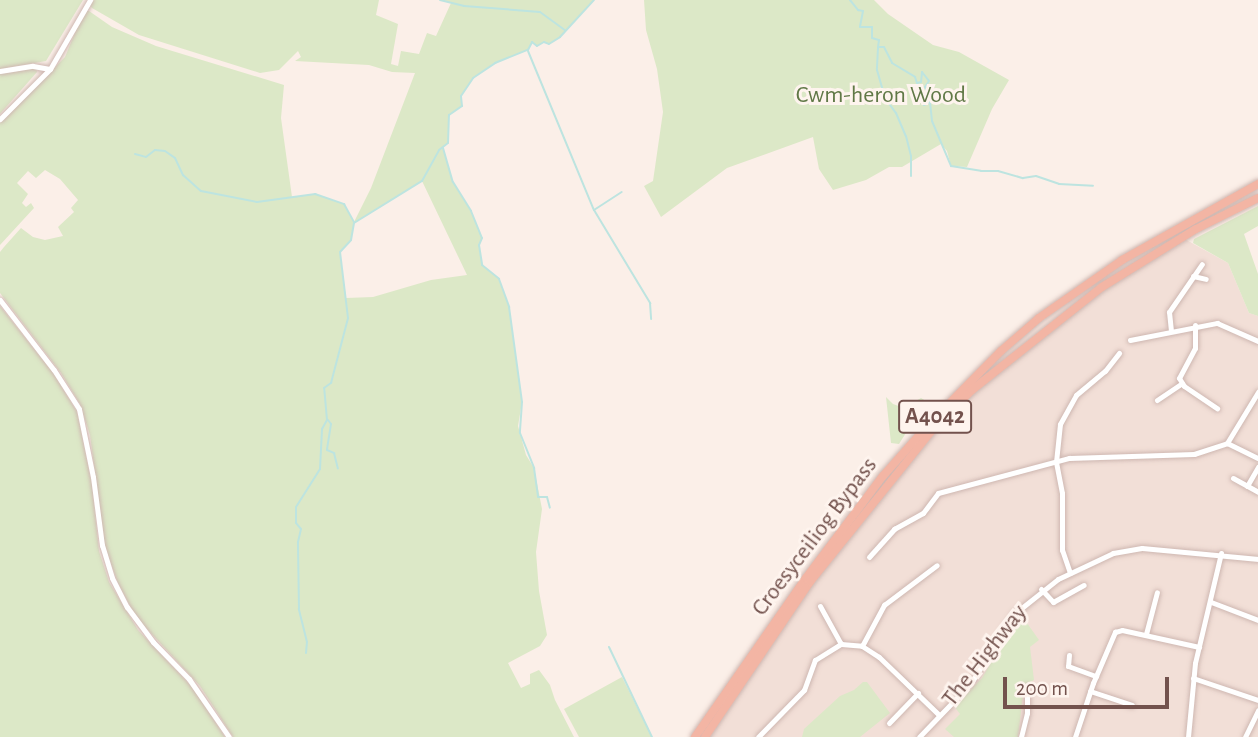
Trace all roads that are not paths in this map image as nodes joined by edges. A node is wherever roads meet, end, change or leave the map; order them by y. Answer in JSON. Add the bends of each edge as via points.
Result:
{"nodes":[{"id":1,"x":90,"y":0,"type":"edge"},
{"id":2,"x":50,"y":69,"type":"junction"},
{"id":3,"x":0,"y":71,"type":"edge"},
{"id":4,"x":0,"y":119,"type":"edge"},
{"id":5,"x":1258,"y":184,"type":"edge"},
{"id":6,"x":1258,"y":198,"type":"edge"},
{"id":7,"x":1202,"y":264,"type":"dead end"},
{"id":8,"x":1193,"y":276,"type":"junction"},
{"id":9,"x":1206,"y":279,"type":"dead end"},
{"id":10,"x":0,"y":300,"type":"edge"},
{"id":11,"x":1195,"y":326,"type":"junction"},
{"id":12,"x":1171,"y":331,"type":"junction"},
{"id":13,"x":1130,"y":341,"type":"dead end"},
{"id":14,"x":1258,"y":341,"type":"edge"},
{"id":15,"x":1119,"y":353,"type":"dead end"},
{"id":16,"x":1182,"y":383,"type":"junction"},
{"id":17,"x":1258,"y":392,"type":"edge"},
{"id":18,"x":1157,"y":400,"type":"dead end"},
{"id":19,"x":1217,"y":408,"type":"dead end"},
{"id":20,"x":1227,"y":443,"type":"junction"},
{"id":21,"x":1258,"y":458,"type":"edge"},
{"id":22,"x":1056,"y":462,"type":"junction"},
{"id":23,"x":1258,"y":467,"type":"edge"},
{"id":24,"x":1233,"y":478,"type":"dead end"},
{"id":25,"x":1247,"y":486,"type":"junction"},
{"id":26,"x":1258,"y":492,"type":"edge"},
{"id":27,"x":1221,"y":554,"type":"junction"},
{"id":28,"x":869,"y":557,"type":"dead end"},
{"id":29,"x":1258,"y":558,"type":"edge"},
{"id":30,"x":937,"y":565,"type":"dead end"},
{"id":31,"x":1070,"y":573,"type":"junction"},
{"id":32,"x":1084,"y":585,"type":"dead end"},
{"id":33,"x":1041,"y":590,"type":"junction"},
{"id":34,"x":1157,"y":592,"type":"dead end"},
{"id":35,"x":1211,"y":602,"type":"junction"},
{"id":36,"x":820,"y":606,"type":"dead end"},
{"id":37,"x":1258,"y":620,"type":"edge"},
{"id":38,"x":1146,"y":634,"type":"junction"},
{"id":39,"x":841,"y":644,"type":"junction"},
{"id":40,"x":862,"y":646,"type":"junction"},
{"id":41,"x":1199,"y":646,"type":"junction"},
{"id":42,"x":1069,"y":655,"type":"dead end"},
{"id":43,"x":1096,"y":676,"type":"junction"},
{"id":44,"x":1193,"y":678,"type":"junction"},
{"id":45,"x":1027,"y":686,"type":"dead end"},
{"id":46,"x":1090,"y":691,"type":"junction"},
{"id":47,"x":918,"y":693,"type":"junction"},
{"id":48,"x":1258,"y":700,"type":"edge"},
{"id":49,"x":1132,"y":705,"type":"dead end"},
{"id":50,"x":1258,"y":710,"type":"edge"},
{"id":51,"x":939,"y":715,"type":"junction"},
{"id":52,"x":889,"y":723,"type":"dead end"},
{"id":53,"x":229,"y":737,"type":"edge"},
{"id":54,"x":695,"y":737,"type":"edge"},
{"id":55,"x":705,"y":737,"type":"edge"},
{"id":56,"x":758,"y":737,"type":"edge"},
{"id":57,"x":919,"y":737,"type":"edge"},
{"id":58,"x":1021,"y":737,"type":"edge"},
{"id":59,"x":1075,"y":737,"type":"edge"},
{"id":60,"x":1188,"y":737,"type":"edge"},
{"id":61,"x":1245,"y":737,"type":"edge"}],
"edges":[{"from":1,"to":2,"type":"street"},
{"from":2,"to":3,"type":"street","via":[[33,66]]},
{"from":2,"to":4,"type":"street"},
{"from":5,"to":54,"type":"highway","name":"Croesyceiliog Bypass","number":"A4042","via":[[1122,260],[1039,318],[1001,351],[883,476]]},
{"from":6,"to":55,"type":"highway","name":"Croesyceiliog Bypass","number":"A4042","via":[[1189,233],[1101,287],[972,390],[932,430],[810,582]]},
{"from":7,"to":8,"type":"street"},
{"from":8,"to":9,"type":"street"},
{"from":8,"to":12,"type":"street","via":[[1169,312]]},
{"from":10,"to":53,"type":"street","via":[[79,409],[102,545],[127,607],[189,678]]},
{"from":11,"to":12,"type":"street"},
{"from":11,"to":14,"type":"street","via":[[1217,323]]},
{"from":11,"to":16,"type":"street","via":[[1195,348],[1179,378]]},
{"from":12,"to":13,"type":"street"},
{"from":15,"to":22,"type":"street","via":[[1068,406],[1060,424]]},
{"from":16,"to":18,"type":"street"},
{"from":16,"to":19,"type":"street"},
{"from":17,"to":20,"type":"street"},
{"from":20,"to":21,"type":"street"},
{"from":20,"to":22,"type":"street","via":[[1194,454]]},
{"from":22,"to":28,"type":"street","via":[[938,493],[923,513],[894,529]]},
{"from":22,"to":31,"type":"street","via":[[1062,493],[1062,550]]},
{"from":23,"to":25,"type":"street"},
{"from":24,"to":25,"type":"street"},
{"from":25,"to":26,"type":"street"},
{"from":27,"to":29,"type":"street","name":"The Highway"},
{"from":27,"to":31,"type":"street","name":"The Highway","via":[[1135,549],[1113,553]]},
{"from":27,"to":35,"type":"street"},
{"from":30,"to":40,"type":"street","via":[[884,606]]},
{"from":31,"to":33,"type":"street","name":"The Highway"},
{"from":32,"to":33,"type":"street","via":[[1053,601]]},
{"from":33,"to":51,"type":"street","name":"The Highway","via":[[1014,614],[971,683]]},
{"from":34,"to":38,"type":"street"},
{"from":35,"to":37,"type":"street"},
{"from":35,"to":41,"type":"street"},
{"from":36,"to":39,"type":"street"},
{"from":38,"to":41,"type":"street"},
{"from":38,"to":43,"type":"street","via":[[1115,632]]},
{"from":39,"to":40,"type":"street"},
{"from":39,"to":56,"type":"street","via":[[816,660],[804,690]]},
{"from":40,"to":47,"type":"street"},
{"from":41,"to":44,"type":"street"},
{"from":42,"to":43,"type":"street","via":[[1068,666]]},
{"from":43,"to":46,"type":"street"},
{"from":44,"to":48,"type":"street"},
{"from":44,"to":60,"type":"street"},
{"from":45,"to":58,"type":"street"},
{"from":46,"to":49,"type":"street"},
{"from":46,"to":59,"type":"street"},
{"from":47,"to":51,"type":"street"},
{"from":47,"to":52,"type":"street"},
{"from":50,"to":61,"type":"street"},
{"from":51,"to":57,"type":"street","name":"The Highway"}]}
